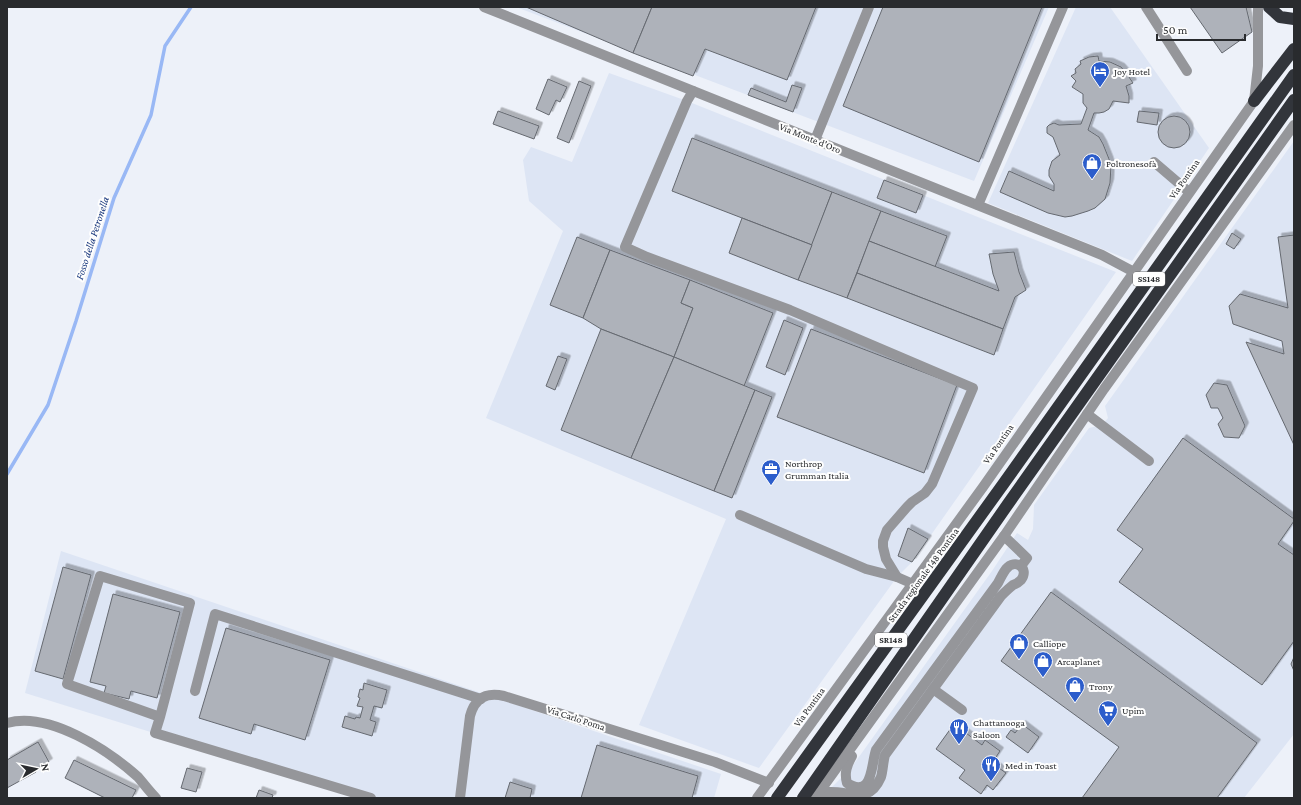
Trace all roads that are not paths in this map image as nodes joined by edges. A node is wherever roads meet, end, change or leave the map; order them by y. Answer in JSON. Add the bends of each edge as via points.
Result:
{"nodes":[{"id":1,"x":484,"y":7,"type":"edge"},
{"id":2,"x":869,"y":7,"type":"edge"},
{"id":3,"x":1063,"y":7,"type":"edge"},
{"id":4,"x":1146,"y":7,"type":"edge"},
{"id":5,"x":1258,"y":7,"type":"edge"},
{"id":6,"x":1269,"y":7,"type":"edge"},
{"id":7,"x":1294,"y":19,"type":"edge"},
{"id":8,"x":1294,"y":49,"type":"edge"},
{"id":9,"x":1187,"y":71,"type":"dead end"},
{"id":10,"x":1294,"y":75,"type":"edge"},
{"id":11,"x":693,"y":91,"type":"junction"},
{"id":12,"x":1294,"y":100,"type":"edge"},
{"id":13,"x":1254,"y":101,"type":"junction"},
{"id":14,"x":1294,"y":125,"type":"edge"},
{"id":15,"x":816,"y":140,"type":"junction"},
{"id":16,"x":1154,"y":162,"type":"dead end"},
{"id":17,"x":1189,"y":192,"type":"junction"},
{"id":18,"x":978,"y":205,"type":"junction"},
{"id":19,"x":1134,"y":272,"type":"junction"},
{"id":20,"x":1087,"y":414,"type":"junction"},
{"id":21,"x":1149,"y":461,"type":"dead end"},
{"id":22,"x":1004,"y":483,"type":"joint"},
{"id":23,"x":1008,"y":504,"type":"joint"},
{"id":24,"x":740,"y":514,"type":"dead end"},
{"id":25,"x":1004,"y":536,"type":"junction"},
{"id":26,"x":1024,"y":562,"type":"junction"},
{"id":27,"x":897,"y":577,"type":"junction"},
{"id":28,"x":912,"y":584,"type":"junction"},
{"id":29,"x":934,"y":689,"type":"junction"},
{"id":30,"x":195,"y":691,"type":"dead end"},
{"id":31,"x":481,"y":699,"type":"junction"},
{"id":32,"x":883,"y":704,"type":"junction"},
{"id":33,"x":962,"y":710,"type":"dead end"},
{"id":34,"x":160,"y":716,"type":"junction"},
{"id":35,"x":7,"y":723,"type":"edge"},
{"id":36,"x":769,"y":783,"type":"junction"},
{"id":37,"x":816,"y":797,"type":"edge"},
{"id":38,"x":156,"y":798,"type":"edge"},
{"id":39,"x":371,"y":798,"type":"edge"},
{"id":40,"x":460,"y":798,"type":"edge"},
{"id":41,"x":757,"y":798,"type":"edge"},
{"id":42,"x":777,"y":798,"type":"edge"},
{"id":43,"x":803,"y":798,"type":"edge"}],
"edges":[{"from":1,"to":11,"type":"street","name":"Via Monte d'Oro"},
{"from":2,"to":15,"type":"street"},
{"from":3,"to":18,"type":"street"},
{"from":4,"to":9,"type":"street"},
{"from":5,"to":13,"type":"street","via":[[1258,59]]},
{"from":6,"to":7,"type":"highway","via":[[1280,17]]},
{"from":8,"to":13,"type":"highway"},
{"from":10,"to":22,"type":"highway","number":"SS148"},
{"from":11,"to":15,"type":"street","name":"Via Monte d'Oro"},
{"from":11,"to":27,"type":"street","via":[[625,247],[790,310],[973,388],[932,484],[907,507],[884,536],[883,548],[886,559]]},
{"from":12,"to":23,"type":"highway","number":"SS148"},
{"from":13,"to":17,"type":"street","name":"Via Pontina"},
{"from":14,"to":20,"type":"street"},
{"from":15,"to":18,"type":"street","name":"Via Monte d'Oro"},
{"from":16,"to":17,"type":"street"},
{"from":17,"to":19,"type":"street","name":"Via Pontina"},
{"from":18,"to":19,"type":"street","name":"Via Monte d'Oro","via":[[1102,255]]},
{"from":19,"to":28,"type":"street","name":"Via Pontina"},
{"from":20,"to":21,"type":"street"},
{"from":20,"to":25,"type":"street"},
{"from":22,"to":42,"type":"highway","name":"Strada regionale 148 Pontina","number":"SR148"},
{"from":23,"to":43,"type":"highway","number":"SR148"},
{"from":24,"to":27,"type":"street","via":[[866,569]]},
{"from":25,"to":26,"type":"street"},
{"from":25,"to":32,"type":"street"},
{"from":26,"to":29,"type":"street","via":[[1021,580],[1001,596]]},
{"from":26,"to":32,"type":"street","via":[[1006,569],[876,750],[868,781],[856,788],[847,783],[846,766],[875,724]]},
{"from":27,"to":28,"type":"street"},
{"from":28,"to":36,"type":"street","name":"Via Pontina"},
{"from":29,"to":33,"type":"street"},
{"from":29,"to":37,"type":"street","via":[[885,756],[881,776],[875,788],[859,797],[827,792]]},
{"from":30,"to":31,"type":"street","via":[[215,614]]},
{"from":31,"to":36,"type":"street","name":"Via Carlo Poma","via":[[493,695],[504,696],[715,762]]},
{"from":31,"to":40,"type":"street","via":[[472,708],[470,716]]},
{"from":32,"to":37,"type":"street"},
{"from":34,"to":34,"type":"street","via":[[66,684],[100,576],[190,604]]},
{"from":34,"to":39,"type":"street","via":[[155,733]]},
{"from":35,"to":38,"type":"street","via":[[24,720],[43,722],[81,738],[125,766]]},
{"from":36,"to":41,"type":"street","name":"Via Pontina"}]}
